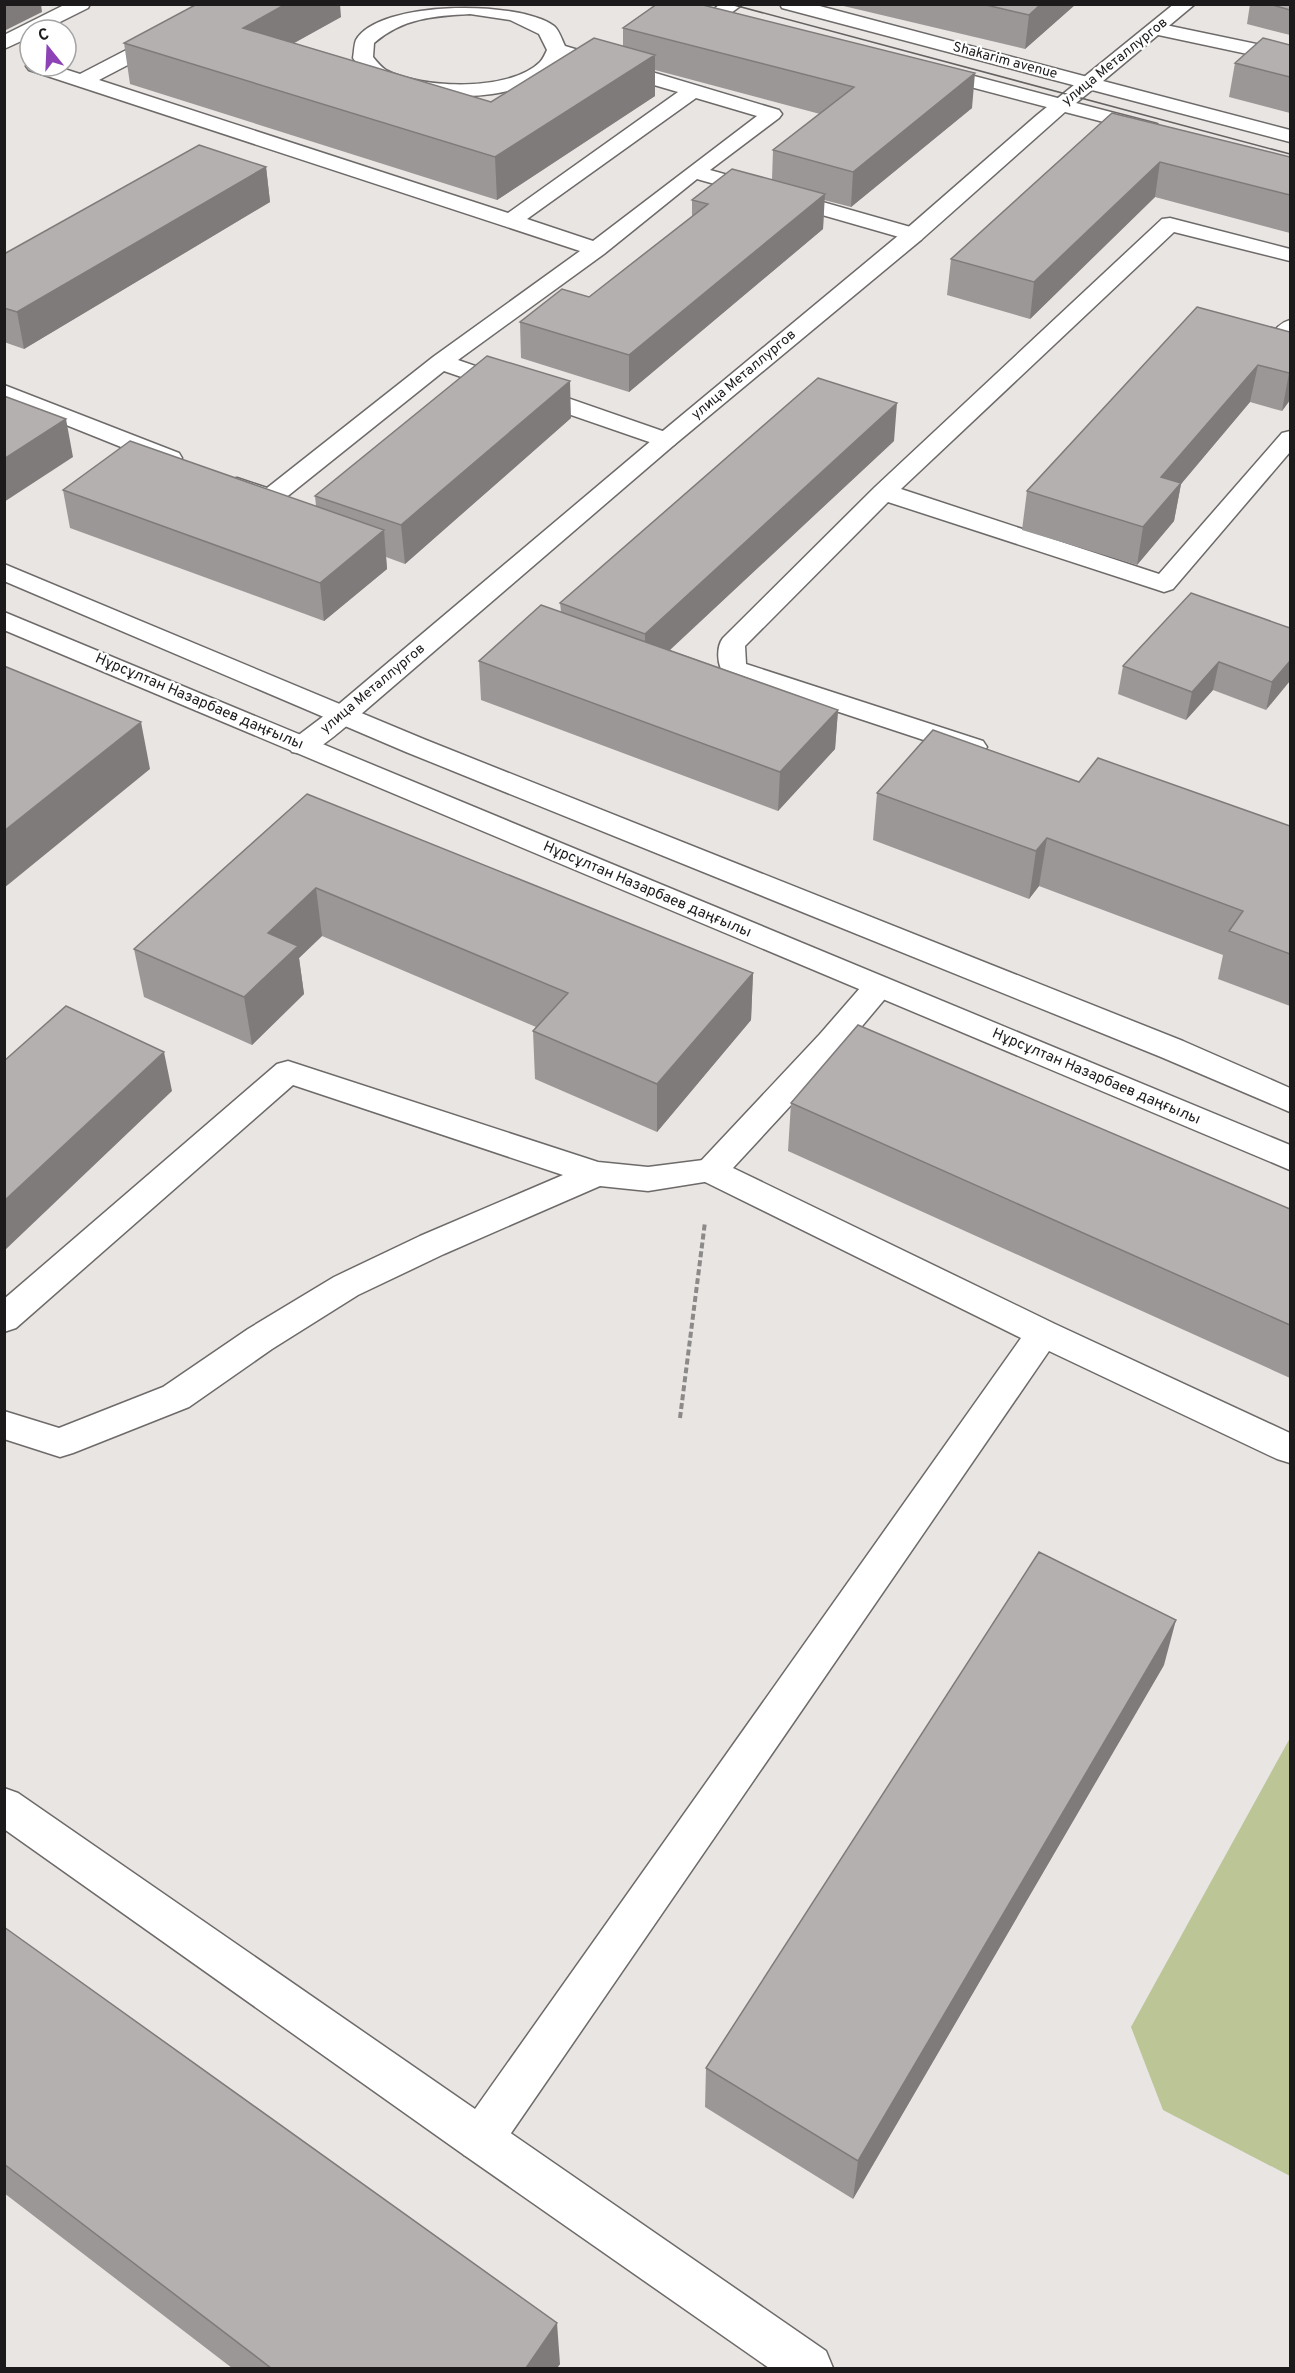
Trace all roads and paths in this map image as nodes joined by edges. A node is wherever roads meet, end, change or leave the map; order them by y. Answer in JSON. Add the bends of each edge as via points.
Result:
{"nodes":[{"id":1,"x":230,"y":4,"type":"edge"},
{"id":2,"x":789,"y":4,"type":"edge"},
{"id":3,"x":1186,"y":4,"type":"edge"},
{"id":4,"x":74,"y":6,"type":"edge"},
{"id":5,"x":385,"y":7,"type":"dead end"},
{"id":6,"x":522,"y":10,"type":"edge"},
{"id":7,"x":697,"y":10,"type":"edge"},
{"id":8,"x":736,"y":12,"type":"edge"},
{"id":9,"x":411,"y":15,"type":"junction"},
{"id":10,"x":61,"y":18,"type":"edge"},
{"id":11,"x":1156,"y":29,"type":"junction"},
{"id":12,"x":557,"y":50,"type":"junction"},
{"id":13,"x":1290,"y":57,"type":"edge"},
{"id":14,"x":916,"y":67,"type":"edge"},
{"id":15,"x":74,"y":78,"type":"edge"},
{"id":16,"x":82,"y":81,"type":"junction"},
{"id":17,"x":1088,"y":83,"type":"junction"},
{"id":18,"x":693,"y":91,"type":"junction"},
{"id":19,"x":1062,"y":105,"type":"junction"},
{"id":20,"x":1170,"y":134,"type":"edge"},
{"id":21,"x":1290,"y":136,"type":"edge"},
{"id":22,"x":694,"y":172,"type":"junction"},
{"id":23,"x":511,"y":221,"type":"junction"},
{"id":24,"x":913,"y":235,"type":"junction"},
{"id":25,"x":596,"y":249,"type":"junction"},
{"id":26,"x":1290,"y":255,"type":"edge"},
{"id":27,"x":1290,"y":327,"type":"edge"},
{"id":28,"x":1290,"y":341,"type":"edge"},
{"id":29,"x":441,"y":362,"type":"junction"},
{"id":30,"x":4,"y":392,"type":"edge"},
{"id":31,"x":1290,"y":438,"type":"edge"},
{"id":32,"x":666,"y":440,"type":"junction"},
{"id":33,"x":192,"y":467,"type":"edge"},
{"id":34,"x":214,"y":476,"type":"edge"},
{"id":35,"x":884,"y":492,"type":"junction"},
{"id":36,"x":4,"y":572,"type":"edge"},
{"id":37,"x":4,"y":620,"type":"edge"},
{"id":38,"x":343,"y":715,"type":"junction"},
{"id":39,"x":302,"y":746,"type":"junction"},
{"id":40,"x":995,"y":754,"type":"edge"},
{"id":41,"x":878,"y":987,"type":"junction"},
{"id":42,"x":1290,"y":1101,"type":"edge"},
{"id":43,"x":1290,"y":1158,"type":"edge"},
{"id":44,"x":711,"y":1171,"type":"junction"},
{"id":45,"x":597,"y":1174,"type":"junction"},
{"id":46,"x":4,"y":1318,"type":"edge"},
{"id":47,"x":1043,"y":1334,"type":"junction"},
{"id":48,"x":680,"y":1418,"type":"dead end"},
{"id":49,"x":4,"y":1425,"type":"edge"},
{"id":50,"x":1290,"y":1449,"type":"edge"},
{"id":51,"x":4,"y":1806,"type":"edge"},
{"id":52,"x":480,"y":2139,"type":"junction"},
{"id":53,"x":809,"y":2368,"type":"edge"}],
"edges":[{"from":1,"to":16,"type":"street"},
{"from":2,"to":17,"type":"street","name":"Shakarim avenue"},
{"from":3,"to":11,"type":"street","name":"улица Металлургов"},
{"from":4,"to":10,"type":"street"},
{"from":5,"to":9,"type":"street"},
{"from":6,"to":9,"type":"street","via":[[470,8]]},
{"from":6,"to":12,"type":"street","via":[[547,30]]},
{"from":7,"to":8,"type":"street","via":[[716,15]]},
{"from":9,"to":12,"type":"street","via":[[382,26],[365,41],[363,58],[377,74],[406,85],[444,90],[485,89],[521,80],[547,66]]},
{"from":11,"to":13,"type":"street"},
{"from":11,"to":17,"type":"street","name":"улица Металлургов"},
{"from":12,"to":18,"type":"street"},
{"from":14,"to":19,"type":"street","name":"Shakarim avenue"},
{"from":15,"to":16,"type":"street"},
{"from":16,"to":23,"type":"street"},
{"from":17,"to":19,"type":"street","name":"улица Металлургов"},
{"from":17,"to":21,"type":"street","name":"Shakarim avenue"},
{"from":18,"to":22,"type":"street","via":[[772,114]]},
{"from":18,"to":23,"type":"street"},
{"from":19,"to":20,"type":"street","name":"Shakarim avenue"},
{"from":19,"to":24,"type":"street","name":"улица Металлургов"},
{"from":22,"to":24,"type":"street"},
{"from":22,"to":25,"type":"street"},
{"from":23,"to":25,"type":"street"},
{"from":24,"to":32,"type":"street","name":"улица Металлургов"},
{"from":25,"to":29,"type":"street"},
{"from":26,"to":35,"type":"street","via":[[1170,224]]},
{"from":27,"to":28,"type":"street","via":[[1280,338]]},
{"from":29,"to":32,"type":"street"},
{"from":29,"to":34,"type":"street","via":[[270,498]]},
{"from":30,"to":33,"type":"street"},
{"from":31,"to":35,"type":"street","via":[[1164,584]]},
{"from":32,"to":38,"type":"street","name":"улица Металлургов"},
{"from":35,"to":40,"type":"street","via":[[732,644],[734,668]]},
{"from":36,"to":38,"type":"street"},
{"from":37,"to":39,"type":"street","name":"Нұрсұлтан Назарбаев даңғылы"},
{"from":38,"to":39,"type":"street","name":"улица Металлургов"},
{"from":38,"to":42,"type":"street","via":[[1172,1048]]},
{"from":39,"to":41,"type":"street","name":"Нұрсұлтан Назарбаев даңғылы"},
{"from":41,"to":43,"type":"street","name":"Нұрсұлтан Назарбаев даңғылы"},
{"from":41,"to":44,"type":"street"},
{"from":44,"to":45,"type":"street","via":[[648,1179]]},
{"from":44,"to":47,"type":"street"},
{"from":44,"to":48,"type":"path"},
{"from":45,"to":46,"type":"street","via":[[288,1072]]},
{"from":45,"to":49,"type":"street","via":[[346,1286],[176,1397],[60,1443]]},
{"from":47,"to":50,"type":"street"},
{"from":47,"to":52,"type":"street"},
{"from":51,"to":52,"type":"street"},
{"from":52,"to":53,"type":"street"}]}
